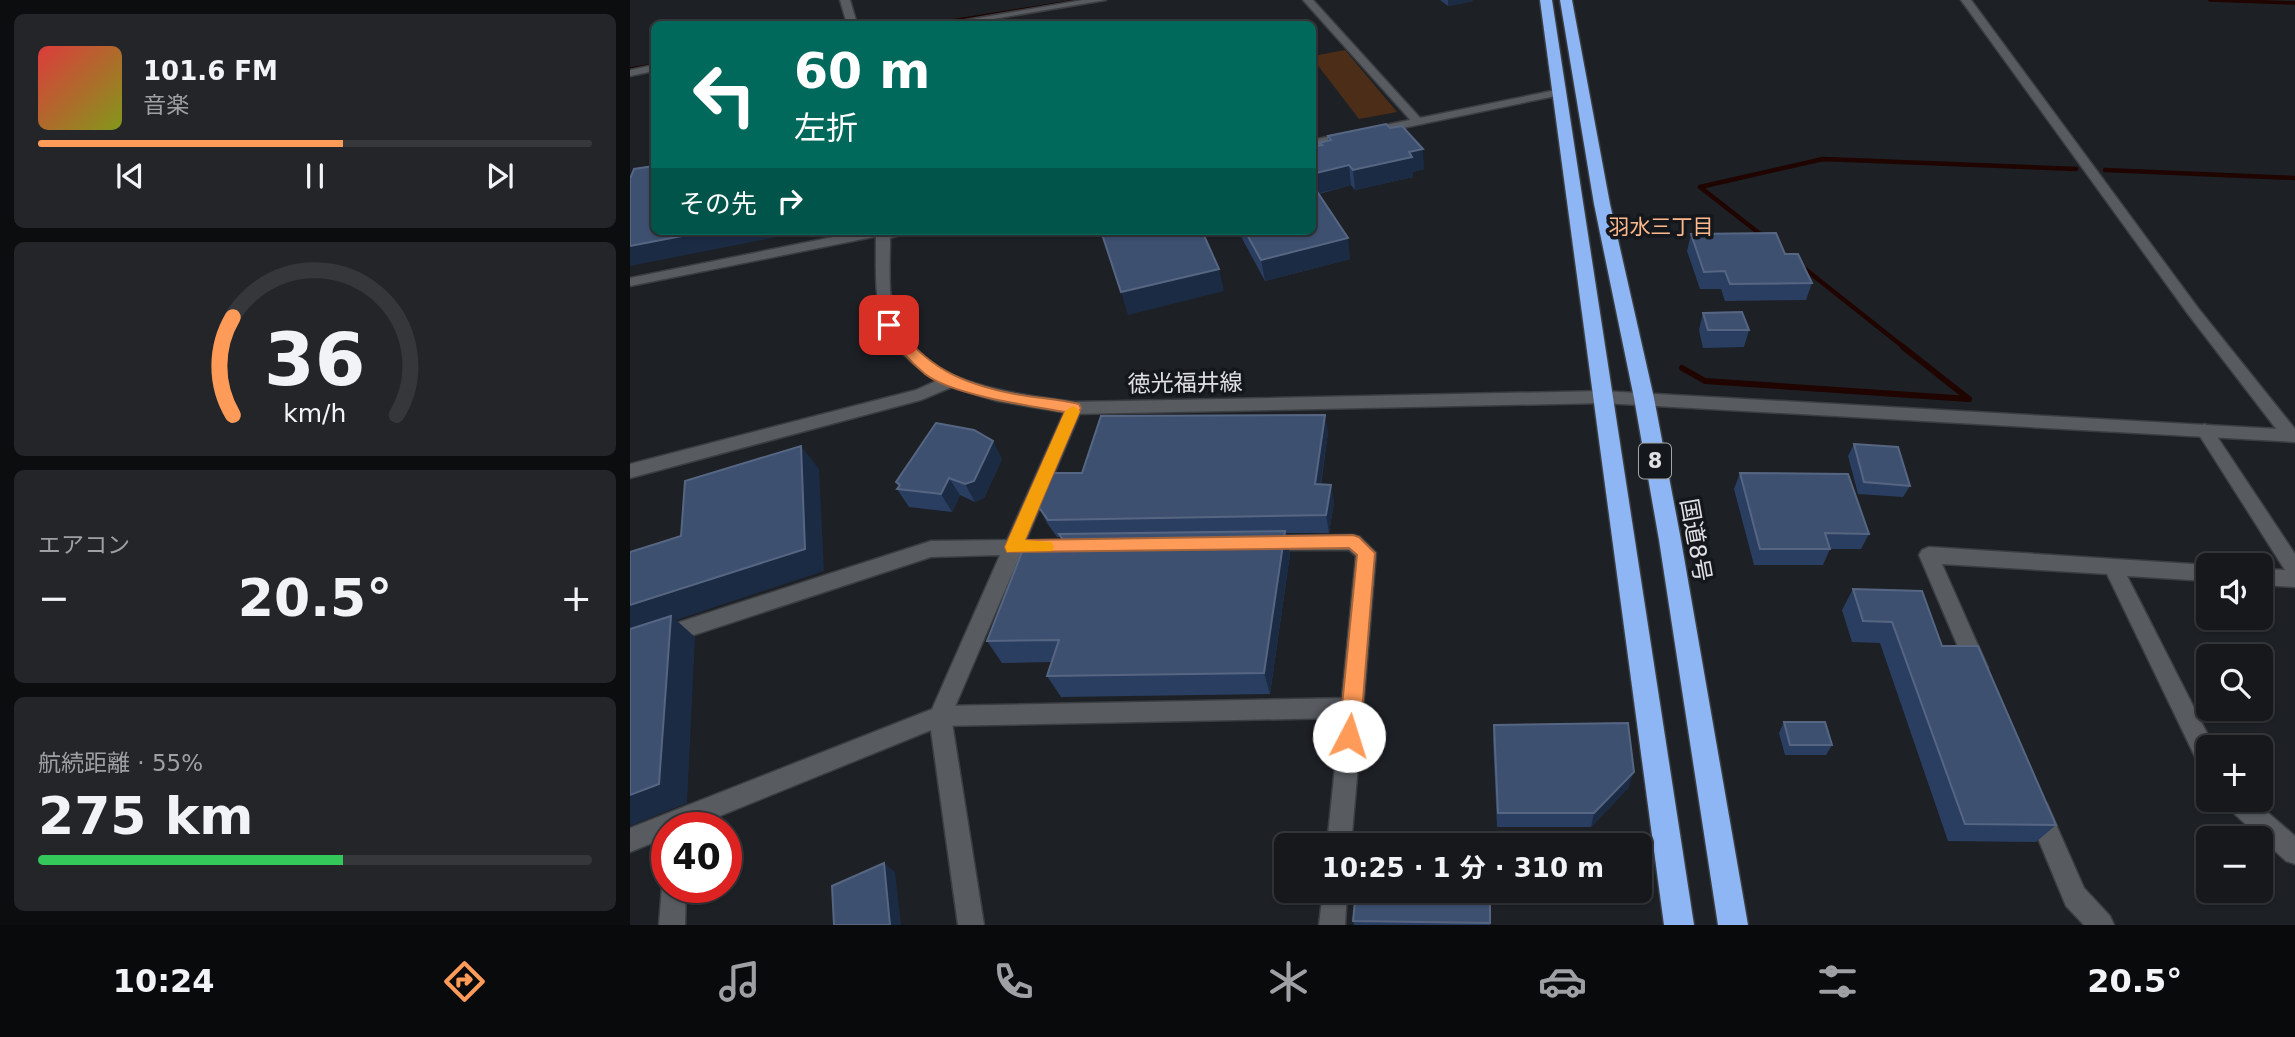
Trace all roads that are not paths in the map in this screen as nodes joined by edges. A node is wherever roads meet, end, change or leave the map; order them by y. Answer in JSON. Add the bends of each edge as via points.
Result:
{"nodes":[{"id":1,"x":845,"y":0,"type":"edge"},
{"id":2,"x":1101,"y":0,"type":"edge"},
{"id":3,"x":1308,"y":0,"type":"edge"},
{"id":4,"x":1546,"y":0,"type":"edge"},
{"id":5,"x":1566,"y":0,"type":"edge"},
{"id":6,"x":1966,"y":0,"type":"edge"},
{"id":7,"x":851,"y":21,"type":"edge"},
{"id":8,"x":967,"y":21,"type":"edge"},
{"id":9,"x":651,"y":69,"type":"edge"},
{"id":10,"x":630,"y":73,"type":"edge"},
{"id":11,"x":1561,"y":92,"type":"junction"},
{"id":12,"x":1418,"y":122,"type":"junction"},
{"id":13,"x":1316,"y":144,"type":"edge"},
{"id":14,"x":873,"y":235,"type":"edge"},
{"id":15,"x":883,"y":235,"type":"edge"},
{"id":16,"x":630,"y":282,"type":"edge"},
{"id":17,"x":951,"y":380,"type":"junction"},
{"id":18,"x":1603,"y":397,"type":"junction"},
{"id":19,"x":1644,"y":398,"type":"junction"},
{"id":20,"x":1074,"y":408,"type":"junction"},
{"id":21,"x":2204,"y":430,"type":"junction"},
{"id":22,"x":2292,"y":436,"type":"edge"},
{"id":23,"x":630,"y":471,"type":"edge"},
{"id":24,"x":1244,"y":543,"type":"edge"},
{"id":25,"x":1068,"y":546,"type":"edge"},
{"id":26,"x":1013,"y":547,"type":"junction"},
{"id":27,"x":2113,"y":567,"type":"junction"},
{"id":28,"x":2295,"y":570,"type":"edge"},
{"id":29,"x":2196,"y":572,"type":"edge"},
{"id":30,"x":2273,"y":578,"type":"edge"},
{"id":31,"x":2295,"y":579,"type":"edge"},
{"id":32,"x":630,"y":647,"type":"edge"},
{"id":33,"x":1983,"y":681,"type":"edge"},
{"id":34,"x":1352,"y":708,"type":"junction"},
{"id":35,"x":940,"y":716,"type":"junction"},
{"id":36,"x":2197,"y":735,"type":"edge"},
{"id":37,"x":2032,"y":795,"type":"edge"},
{"id":38,"x":707,"y":812,"type":"edge"},
{"id":39,"x":2250,"y":812,"type":"edge"},
{"id":40,"x":651,"y":833,"type":"edge"},
{"id":41,"x":1340,"y":833,"type":"edge"},
{"id":42,"x":630,"y":840,"type":"edge"},
{"id":43,"x":2295,"y":852,"type":"edge"},
{"id":44,"x":673,"y":903,"type":"edge"},
{"id":45,"x":1334,"y":903,"type":"edge"},
{"id":46,"x":672,"y":925,"type":"edge"},
{"id":47,"x":971,"y":925,"type":"edge"},
{"id":48,"x":1332,"y":925,"type":"edge"},
{"id":49,"x":1679,"y":925,"type":"edge"},
{"id":50,"x":1732,"y":925,"type":"edge"},
{"id":51,"x":2101,"y":925,"type":"edge"}],
"edges":[{"from":1,"to":7,"type":"street"},
{"from":2,"to":8,"type":"street"},
{"from":3,"to":12,"type":"street"},
{"from":4,"to":11,"type":"highway","number":"8"},
{"from":5,"to":19,"type":"highway","name":"国道8号","number":"8","via":[[1602,204]]},
{"from":6,"to":22,"type":"street","via":[[2193,311]]},
{"from":9,"to":10,"type":"street"},
{"from":11,"to":12,"type":"street"},
{"from":11,"to":18,"type":"highway","number":"8"},
{"from":12,"to":13,"type":"street"},
{"from":14,"to":16,"type":"street"},
{"from":15,"to":17,"type":"street","name":"徳光福井線","via":[[889,325],[932,372]]},
{"from":17,"to":20,"type":"street","name":"徳光福井線","via":[[1011,398]]},
{"from":17,"to":23,"type":"street","via":[[921,394]]},
{"from":18,"to":19,"type":"street","name":"徳光福井線"},
{"from":18,"to":20,"type":"street","name":"徳光福井線"},
{"from":18,"to":49,"type":"highway","number":"8"},
{"from":19,"to":21,"type":"street","name":"徳光福井線"},
{"from":19,"to":50,"type":"highway","name":"国道8号","number":"8"},
{"from":20,"to":26,"type":"street"},
{"from":21,"to":22,"type":"street","name":"徳光福井線"},
{"from":21,"to":28,"type":"street"},
{"from":24,"to":34,"type":"street","via":[[1353,542],[1366,553]]},
{"from":25,"to":26,"type":"street"},
{"from":26,"to":32,"type":"street","via":[[931,549]]},
{"from":26,"to":35,"type":"street"},
{"from":27,"to":29,"type":"street"},
{"from":27,"to":33,"type":"street","via":[[1929,555]]},
{"from":27,"to":36,"type":"street"},
{"from":30,"to":31,"type":"street"},
{"from":34,"to":35,"type":"street"},
{"from":34,"to":41,"type":"street"},
{"from":35,"to":38,"type":"street"},
{"from":35,"to":47,"type":"street"},
{"from":37,"to":51,"type":"street","via":[[2075,897]]},
{"from":39,"to":43,"type":"street"},
{"from":40,"to":42,"type":"street"},
{"from":44,"to":46,"type":"street"},
{"from":45,"to":48,"type":"street"}]}
